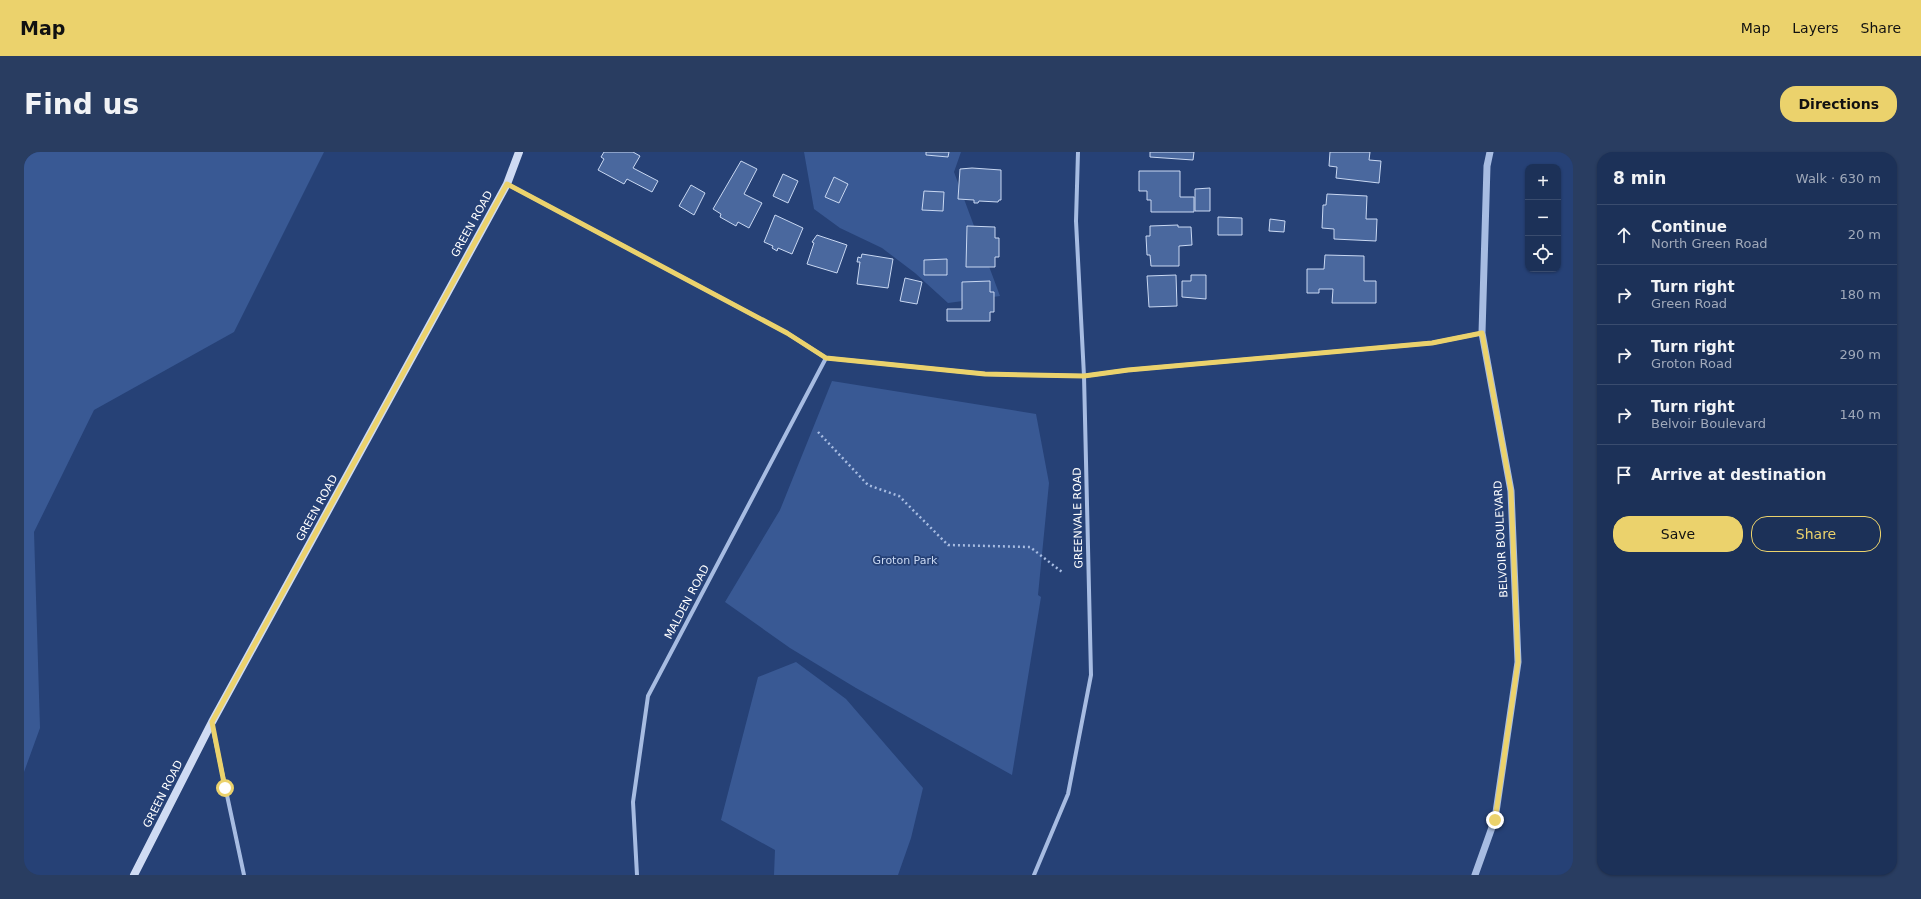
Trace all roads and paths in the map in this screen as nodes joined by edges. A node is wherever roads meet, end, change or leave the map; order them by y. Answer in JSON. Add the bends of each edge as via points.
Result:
{"nodes":[{"id":1,"x":518,"y":152,"type":"edge"},
{"id":2,"x":1078,"y":152,"type":"edge"},
{"id":3,"x":1490,"y":152,"type":"edge"},
{"id":4,"x":507,"y":184,"type":"junction"},
{"id":5,"x":1482,"y":333,"type":"junction"},
{"id":6,"x":826,"y":358,"type":"junction"},
{"id":7,"x":1084,"y":376,"type":"junction"},
{"id":8,"x":818,"y":432,"type":"dead end"},
{"id":9,"x":1062,"y":572,"type":"dead end"},
{"id":10,"x":212,"y":722,"type":"junction"},
{"id":11,"x":134,"y":875,"type":"edge"},
{"id":12,"x":244,"y":875,"type":"edge"},
{"id":13,"x":637,"y":875,"type":"edge"},
{"id":14,"x":1034,"y":875,"type":"edge"},
{"id":15,"x":1474,"y":875,"type":"edge"}],
"edges":[{"from":1,"to":4,"type":"main road","name":"GREEN ROAD"},
{"from":2,"to":7,"type":"street","name":"GREENVALE ROAD","via":[[1076,221]]},
{"from":3,"to":5,"type":"street","name":"BELVOIR BOULEVARD","via":[[1487,166]]},
{"from":4,"to":6,"type":"street","via":[[787,333]]},
{"from":4,"to":10,"type":"main road","name":"GREEN ROAD"},
{"from":5,"to":7,"type":"street","via":[[1432,343]]},
{"from":5,"to":15,"type":"street","name":"BELVOIR BOULEVARD","via":[[1511,491],[1518,662],[1495,820]]},
{"from":6,"to":7,"type":"street","via":[[985,374]]},
{"from":6,"to":13,"type":"street","name":"MALDEN ROAD","via":[[648,696],[633,802]]},
{"from":7,"to":14,"type":"street","name":"GREENVALE ROAD","via":[[1091,676],[1068,794]]},
{"from":8,"to":9,"type":"path","via":[[868,485],[899,496],[948,546],[1030,547]]},
{"from":10,"to":11,"type":"main road","name":"GREEN ROAD"},
{"from":10,"to":12,"type":"street"}]}
